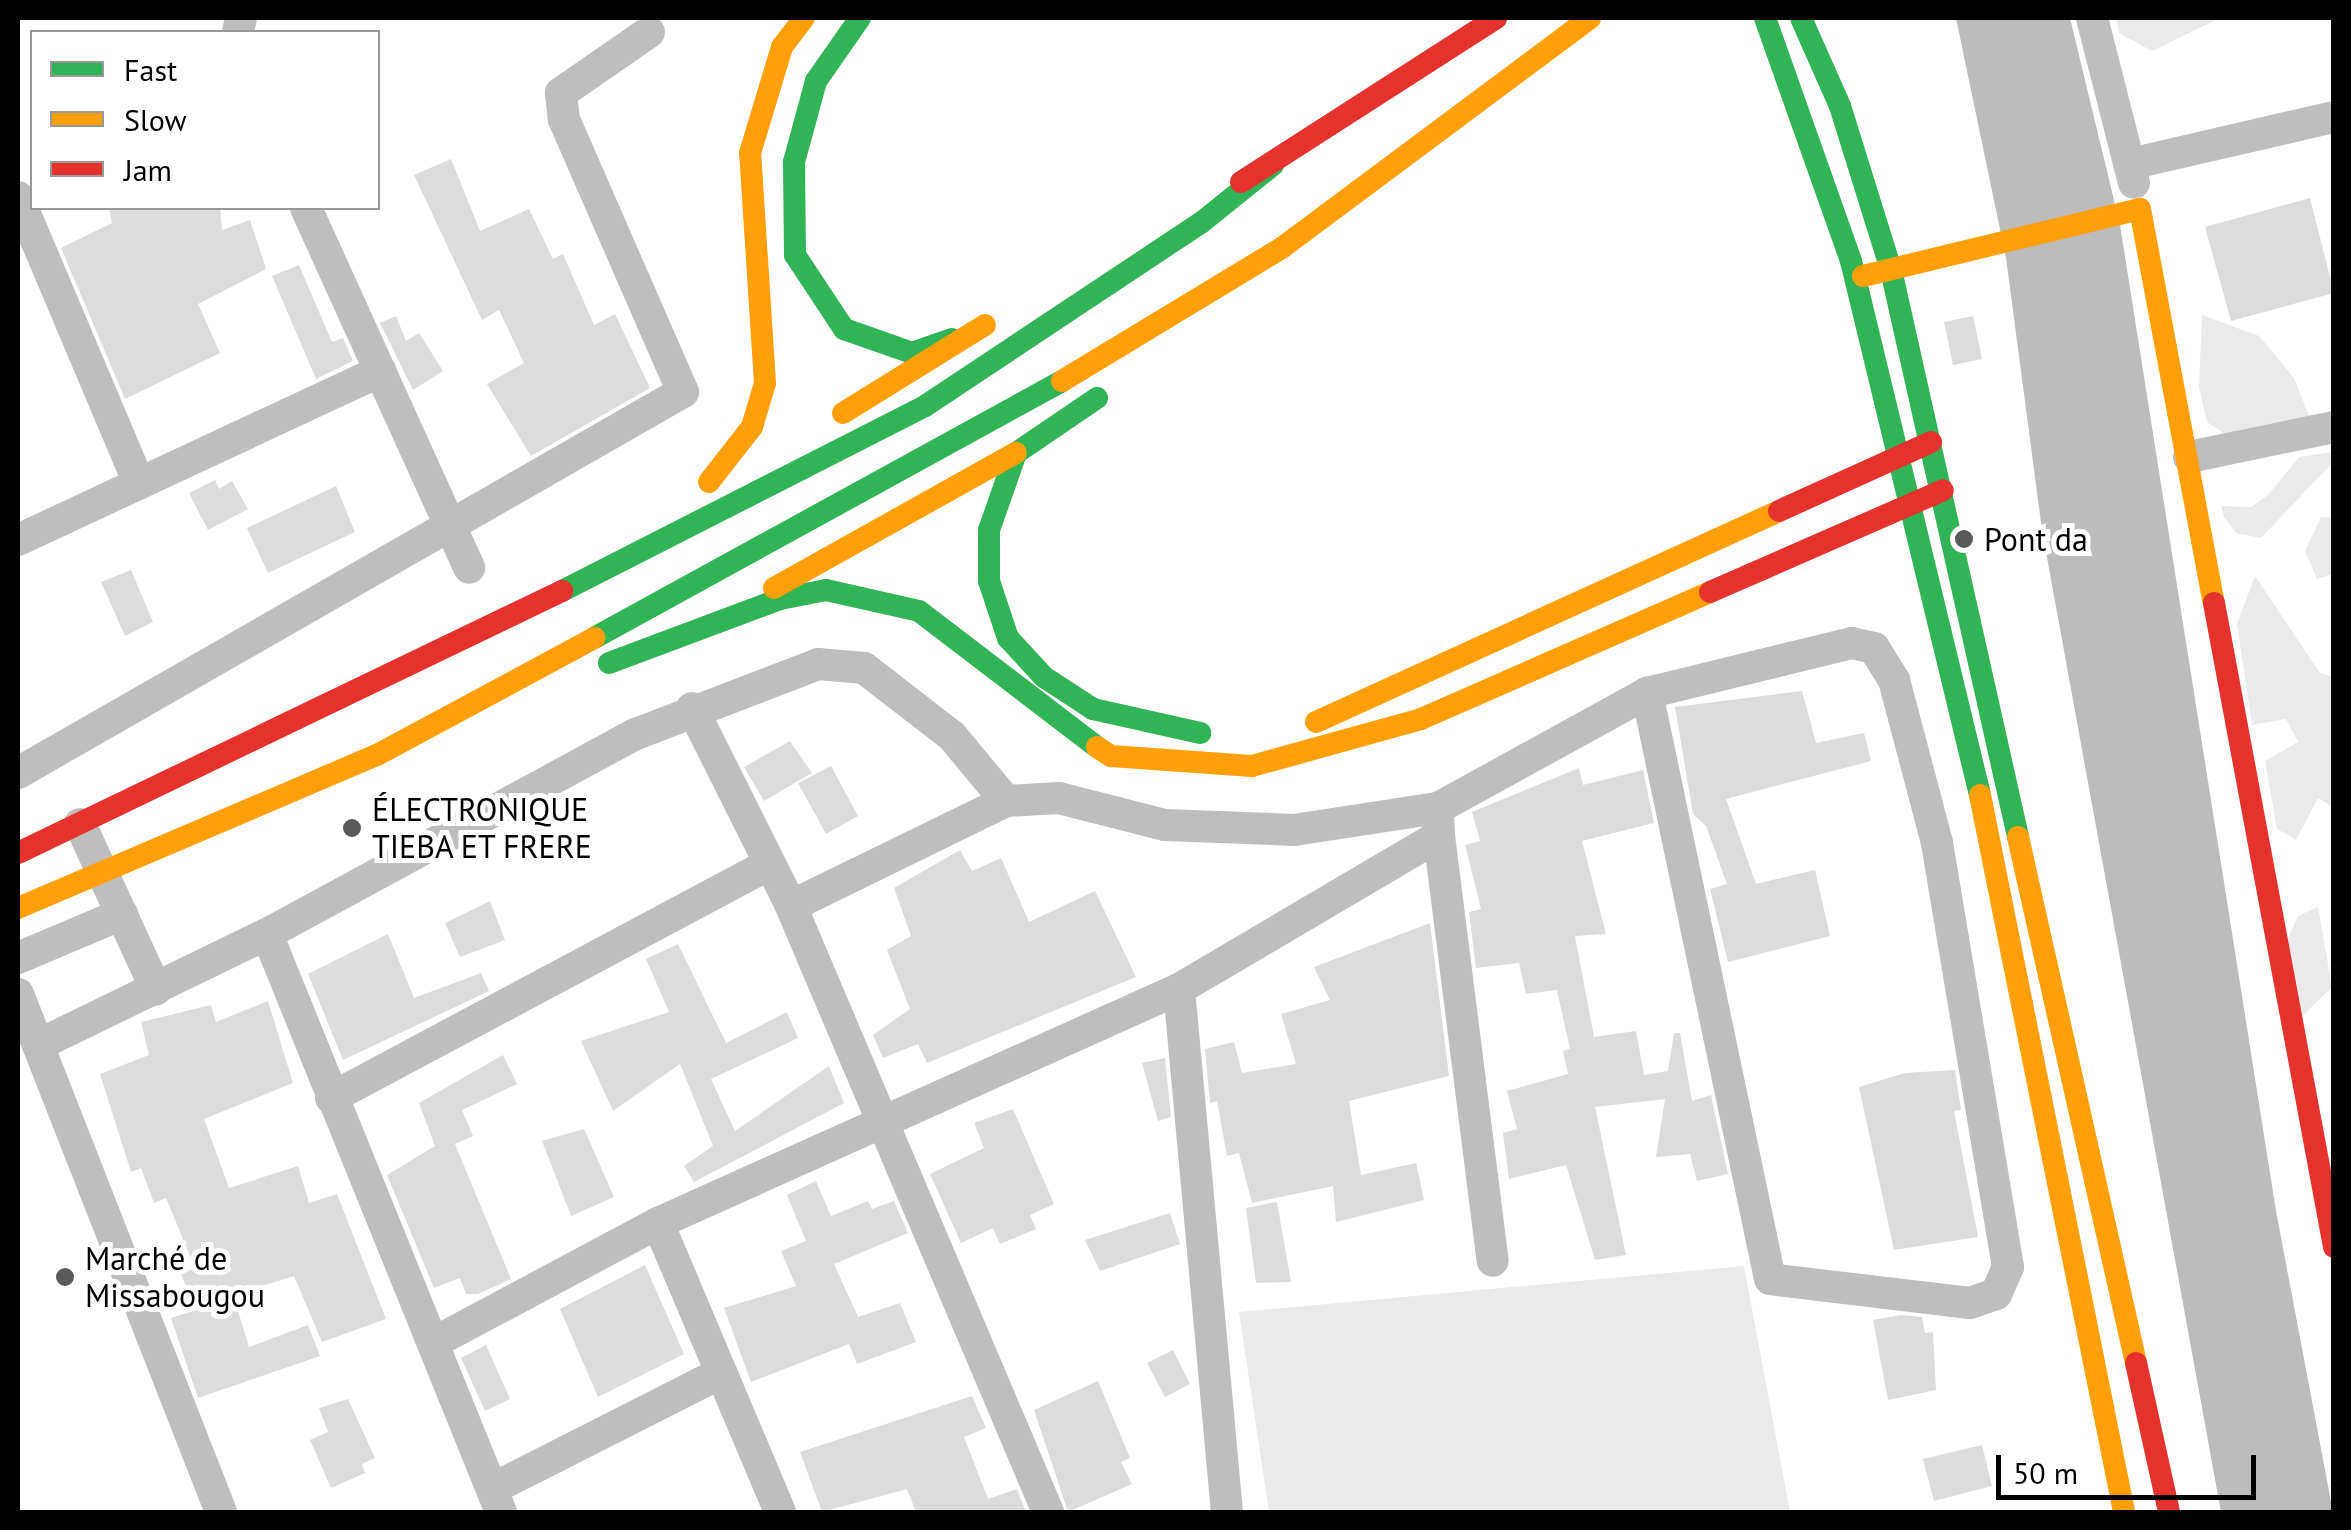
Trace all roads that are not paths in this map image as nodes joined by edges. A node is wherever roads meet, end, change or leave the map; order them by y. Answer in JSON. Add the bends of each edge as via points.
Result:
{"nodes":[{"id":1,"x":804,"y":18,"type":"edge"},
{"id":2,"x":860,"y":18,"type":"edge"},
{"id":3,"x":1496,"y":18,"type":"edge"},
{"id":4,"x":1590,"y":18,"type":"edge"},
{"id":5,"x":1765,"y":18,"type":"edge"},
{"id":6,"x":1801,"y":18,"type":"edge"},
{"id":7,"x":2092,"y":18,"type":"edge"},
{"id":8,"x":649,"y":32,"type":"dead end"},
{"id":9,"x":2334,"y":117,"type":"edge"},
{"id":10,"x":2130,"y":164,"type":"junction"},
{"id":11,"x":1273,"y":165,"type":"junction"},
{"id":12,"x":18,"y":197,"type":"edge"},
{"id":13,"x":307,"y":210,"type":"edge"},
{"id":14,"x":2129,"y":210,"type":"junction"},
{"id":15,"x":1284,"y":246,"type":"junction"},
{"id":16,"x":1891,"y":270,"type":"junction"},
{"id":17,"x":1072,"y":276,"type":"dead end"},
{"id":18,"x":1855,"y":278,"type":"junction"},
{"id":19,"x":1005,"y":313,"type":"dead end"},
{"id":20,"x":972,"y":332,"type":"junction"},
{"id":21,"x":1173,"y":345,"type":"dead end"},
{"id":22,"x":380,"y":371,"type":"junction"},
{"id":23,"x":1126,"y":378,"type":"dead end"},
{"id":24,"x":826,"y":422,"type":"dead end"},
{"id":25,"x":2334,"y":427,"type":"edge"},
{"id":26,"x":1931,"y":442,"type":"junction"},
{"id":27,"x":1016,"y":453,"type":"junction"},
{"id":28,"x":1900,"y":456,"type":"junction"},
{"id":29,"x":2189,"y":457,"type":"junction"},
{"id":30,"x":761,"y":460,"type":"dead end"},
{"id":31,"x":709,"y":482,"type":"junction"},
{"id":32,"x":140,"y":484,"type":"junction"},
{"id":33,"x":1943,"y":490,"type":"junction"},
{"id":34,"x":678,"y":499,"type":"dead end"},
{"id":35,"x":1912,"y":505,"type":"junction"},
{"id":36,"x":632,"y":525,"type":"dead end"},
{"id":37,"x":449,"y":526,"type":"junction"},
{"id":38,"x":18,"y":540,"type":"edge"},
{"id":39,"x":469,"y":568,"type":"dead end"},
{"id":40,"x":518,"y":610,"type":"junction"},
{"id":41,"x":712,"y":622,"type":"junction"},
{"id":42,"x":1646,"y":693,"type":"junction"},
{"id":43,"x":692,"y":708,"type":"junction"},
{"id":44,"x":1290,"y":728,"type":"dead end"},
{"id":45,"x":1219,"y":734,"type":"dead end"},
{"id":46,"x":377,"y":755,"type":"junction"},
{"id":47,"x":18,"y":773,"type":"edge"},
{"id":48,"x":1006,"y":801,"type":"junction"},
{"id":49,"x":1439,"y":822,"type":"junction"},
{"id":50,"x":80,"y":824,"type":"junction"},
{"id":51,"x":2005,"y":830,"type":"junction"},
{"id":52,"x":1938,"y":843,"type":"junction"},
{"id":53,"x":18,"y":853,"type":"edge"},
{"id":54,"x":769,"y":864,"type":"junction"},
{"id":55,"x":103,"y":874,"type":"junction"},
{"id":56,"x":791,"y":906,"type":"junction"},
{"id":57,"x":18,"y":908,"type":"edge"},
{"id":58,"x":122,"y":914,"type":"junction"},
{"id":59,"x":267,"y":934,"type":"junction"},
{"id":60,"x":18,"y":958,"type":"edge"},
{"id":61,"x":156,"y":989,"type":"junction"},
{"id":62,"x":1179,"y":989,"type":"junction"},
{"id":63,"x":18,"y":994,"type":"edge"},
{"id":64,"x":38,"y":1045,"type":"junction"},
{"id":65,"x":330,"y":1098,"type":"junction"},
{"id":66,"x":2319,"y":1103,"type":"edge"},
{"id":67,"x":883,"y":1122,"type":"junction"},
{"id":68,"x":658,"y":1223,"type":"junction"},
{"id":69,"x":2334,"y":1247,"type":"edge"},
{"id":70,"x":1493,"y":1260,"type":"dead end"},
{"id":71,"x":434,"y":1342,"type":"junction"},
{"id":72,"x":722,"y":1373,"type":"junction"},
{"id":73,"x":496,"y":1501,"type":"edge"},
{"id":74,"x":222,"y":1512,"type":"edge"},
{"id":75,"x":780,"y":1512,"type":"edge"},
{"id":76,"x":1048,"y":1512,"type":"edge"},
{"id":77,"x":1227,"y":1512,"type":"edge"},
{"id":78,"x":2124,"y":1512,"type":"edge"},
{"id":79,"x":2169,"y":1512,"type":"edge"}],
"edges":[{"from":1,"to":31,"type":"main road","via":[[782,47],[750,153],[765,384],[752,427]]},
{"from":2,"to":20,"type":"main road","via":[[816,82],[794,162],[795,256],[844,330],[881,347],[912,353]]},
{"from":3,"to":11,"type":"main road"},
{"from":4,"to":15,"type":"main road"},
{"from":5,"to":18,"type":"main road","via":[[1806,118]]},
{"from":6,"to":16,"type":"main road","via":[[1840,106]]},
{"from":7,"to":10,"type":"street"},
{"from":8,"to":37,"type":"street","via":[[561,93],[564,120],[684,392]]},
{"from":9,"to":10,"type":"street"},
{"from":10,"to":14,"type":"street"},
{"from":11,"to":17,"type":"main road"},
{"from":11,"to":40,"type":"main road","via":[[1202,222],[925,406]]},
{"from":12,"to":32,"type":"street"},
{"from":13,"to":22,"type":"street"},
{"from":14,"to":16,"type":"main road"},
{"from":14,"to":29,"type":"main road"},
{"from":15,"to":21,"type":"main road","via":[[1220,312]]},
{"from":15,"to":46,"type":"main road","via":[[979,431]]},
{"from":16,"to":18,"type":"main road"},
{"from":16,"to":26,"type":"main road"},
{"from":18,"to":28,"type":"main road"},
{"from":19,"to":20,"type":"main road"},
{"from":20,"to":24,"type":"main road"},
{"from":22,"to":32,"type":"street"},
{"from":22,"to":37,"type":"street"},
{"from":23,"to":27,"type":"main road"},
{"from":25,"to":29,"type":"street"},
{"from":26,"to":28,"type":"main road"},
{"from":26,"to":33,"type":"main road"},
{"from":27,"to":41,"type":"main road"},
{"from":27,"to":45,"type":"main road","via":[[989,530],[989,580],[1008,638],[1044,677],[1093,709],[1160,730]]},
{"from":28,"to":35,"type":"main road"},
{"from":28,"to":44,"type":"main road"},
{"from":29,"to":66,"type":"main road"},
{"from":30,"to":31,"type":"main road"},
{"from":31,"to":34,"type":"main road"},
{"from":32,"to":38,"type":"street"},
{"from":33,"to":35,"type":"main road"},
{"from":33,"to":51,"type":"main road"},
{"from":35,"to":41,"type":"main road","via":[[1421,719],[1252,766],[1111,756],[1039,710],[919,612],[878,599],[826,590]]},
{"from":35,"to":51,"type":"main road"},
{"from":36,"to":40,"type":"main road"},
{"from":37,"to":39,"type":"street"},
{"from":37,"to":47,"type":"street"},
{"from":40,"to":50,"type":"main road"},
{"from":41,"to":46,"type":"main road"},
{"from":42,"to":49,"type":"street"},
{"from":42,"to":52,"type":"street","via":[[1852,643],[1874,648],[1894,680]]},
{"from":42,"to":52,"type":"street","via":[[1770,1279],[1970,1303],[1996,1294],[2008,1267]]},
{"from":43,"to":48,"type":"street","via":[[818,664],[864,668],[952,736]]},
{"from":43,"to":54,"type":"street"},
{"from":43,"to":59,"type":"street"},
{"from":46,"to":55,"type":"main road"},
{"from":48,"to":49,"type":"street","via":[[1059,798],[1165,825],[1294,830]]},
{"from":48,"to":56,"type":"street"},
{"from":49,"to":62,"type":"street"},
{"from":49,"to":70,"type":"street"},
{"from":50,"to":53,"type":"main road"},
{"from":50,"to":55,"type":"street"},
{"from":51,"to":52,"type":"street"},
{"from":51,"to":78,"type":"main road"},
{"from":51,"to":79,"type":"main road"},
{"from":54,"to":56,"type":"street"},
{"from":54,"to":65,"type":"street"},
{"from":55,"to":57,"type":"main road"},
{"from":55,"to":58,"type":"street"},
{"from":56,"to":67,"type":"street"},
{"from":58,"to":60,"type":"street"},
{"from":58,"to":61,"type":"street"},
{"from":59,"to":61,"type":"street"},
{"from":59,"to":65,"type":"street"},
{"from":61,"to":64,"type":"street"},
{"from":62,"to":67,"type":"street"},
{"from":62,"to":77,"type":"street"},
{"from":63,"to":64,"type":"street"},
{"from":64,"to":74,"type":"street"},
{"from":65,"to":71,"type":"street"},
{"from":66,"to":69,"type":"main road"},
{"from":67,"to":68,"type":"street"},
{"from":67,"to":76,"type":"street"},
{"from":68,"to":71,"type":"street"},
{"from":68,"to":72,"type":"street"},
{"from":71,"to":73,"type":"street"},
{"from":72,"to":73,"type":"street"},
{"from":72,"to":75,"type":"street"}]}
